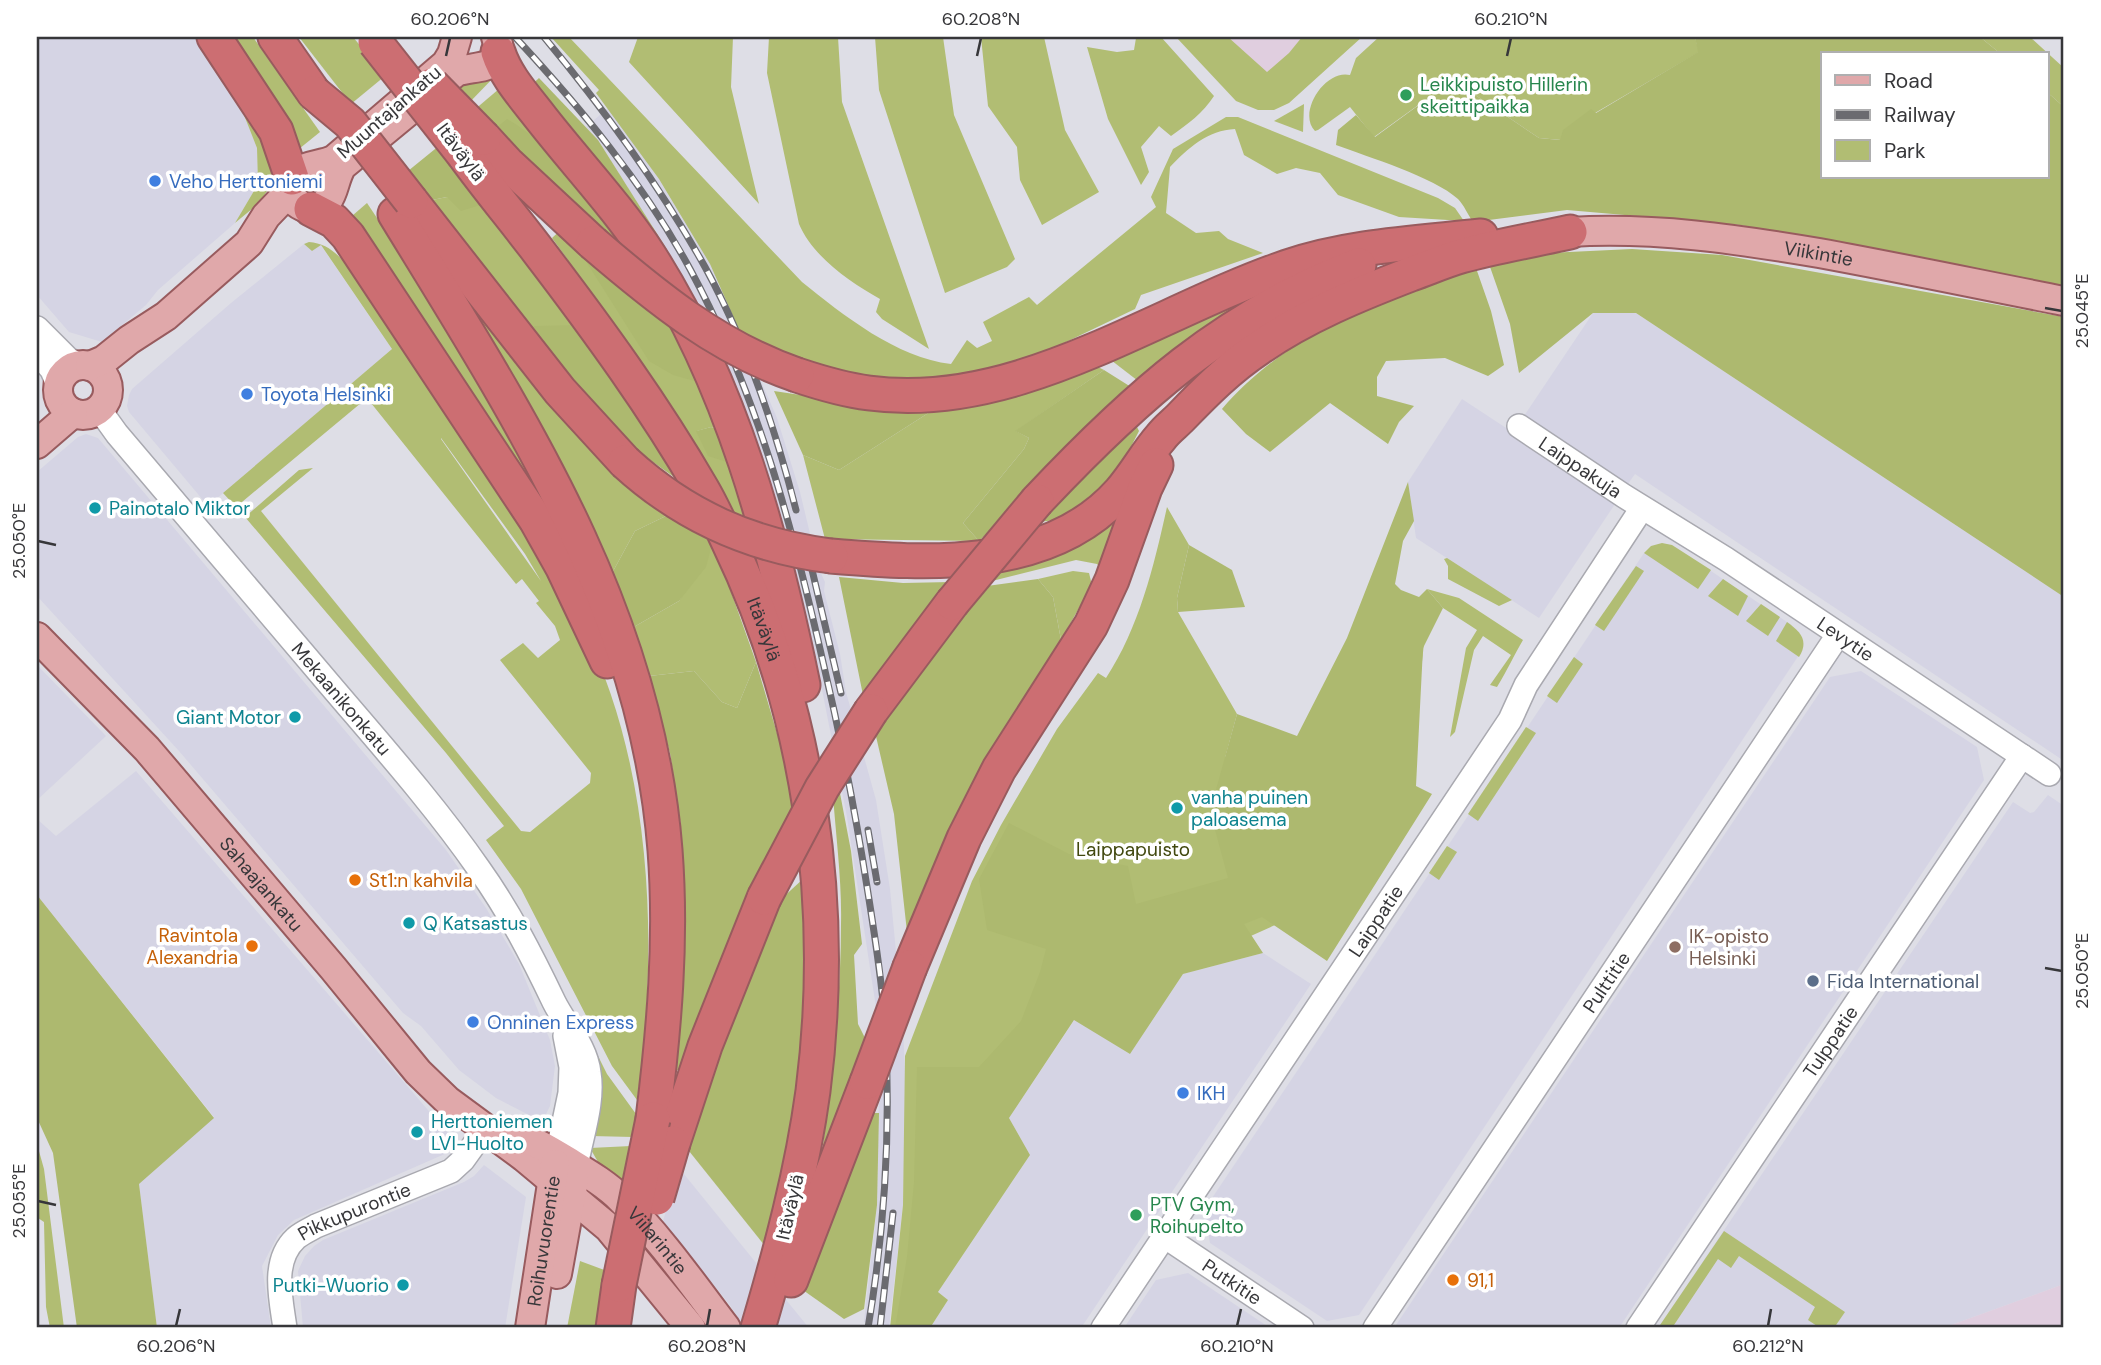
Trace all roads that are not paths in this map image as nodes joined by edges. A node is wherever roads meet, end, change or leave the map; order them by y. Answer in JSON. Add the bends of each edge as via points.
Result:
{"nodes":[{"id":1,"x":214,"y":37,"type":"edge"},
{"id":2,"x":275,"y":37,"type":"edge"},
{"id":3,"x":378,"y":39,"type":"edge"},
{"id":4,"x":483,"y":46,"type":"edge"},
{"id":5,"x":474,"y":147,"type":"junction"},
{"id":6,"x":307,"y":190,"type":"junction"},
{"id":7,"x":403,"y":208,"type":"junction"},
{"id":8,"x":1570,"y":232,"type":"junction"},
{"id":9,"x":1438,"y":240,"type":"junction"},
{"id":10,"x":2064,"y":301,"type":"edge"},
{"id":11,"x":166,"y":316,"type":"junction"},
{"id":12,"x":37,"y":328,"type":"edge"},
{"id":13,"x":37,"y":353,"type":"edge"},
{"id":14,"x":85,"y":365,"type":"junction"},
{"id":15,"x":80,"y":399,"type":"junction"},
{"id":16,"x":1180,"y":418,"type":"junction"},
{"id":17,"x":37,"y":420,"type":"edge"},
{"id":18,"x":1518,"y":426,"type":"dead end"},
{"id":19,"x":37,"y":444,"type":"edge"},
{"id":20,"x":1642,"y":508,"type":"junction"},
{"id":21,"x":1838,"y":635,"type":"junction"},
{"id":22,"x":37,"y":637,"type":"edge"},
{"id":23,"x":2022,"y":756,"type":"junction"},
{"id":24,"x":2049,"y":774,"type":"dead end"},
{"id":25,"x":665,"y":848,"type":"junction"},
{"id":26,"x":817,"y":862,"type":"junction"},
{"id":27,"x":486,"y":1128,"type":"junction"},
{"id":28,"x":663,"y":1131,"type":"junction"},
{"id":29,"x":564,"y":1174,"type":"junction"},
{"id":30,"x":1164,"y":1236,"type":"junction"},
{"id":31,"x":782,"y":1277,"type":"junction"},
{"id":32,"x":623,"y":1304,"type":"edge"},
{"id":33,"x":285,"y":1328,"type":"edge"},
{"id":34,"x":530,"y":1328,"type":"edge"},
{"id":35,"x":548,"y":1328,"type":"edge"},
{"id":36,"x":613,"y":1328,"type":"edge"},
{"id":37,"x":691,"y":1328,"type":"edge"},
{"id":38,"x":726,"y":1328,"type":"edge"},
{"id":39,"x":758,"y":1328,"type":"edge"},
{"id":40,"x":773,"y":1328,"type":"edge"},
{"id":41,"x":1102,"y":1328,"type":"edge"},
{"id":42,"x":1302,"y":1328,"type":"edge"},
{"id":43,"x":1375,"y":1328,"type":"edge"},
{"id":44,"x":1639,"y":1328,"type":"edge"}],
"edges":[{"from":1,"to":6,"type":"highway","via":[[276,131]]},
{"from":2,"to":7,"type":"highway","bridge":true,"via":[[314,93],[350,123]]},
{"from":3,"to":5,"type":"highway","bridge":true,"via":[[441,95]]},
{"from":4,"to":6,"type":"main road","name":"Muuntajankatu","via":[[337,174]]},
{"from":4,"to":26,"type":"highway","via":[[621,214],[696,337],[716,383],[752,480],[788,612],[815,758]]},
{"from":5,"to":9,"type":"highway","bridge":true,"via":[[506,163],[650,292],[709,333],[753,358],[797,375],[870,393],[956,392],[996,384],[1040,371],[1289,266],[1350,251]]},
{"from":5,"to":26,"type":"highway","name":"Itäväylä","via":[[705,493],[758,608],[774,658],[797,741]]},
{"from":6,"to":11,"type":"main road","name":"Muuntajankatu","via":[[278,229],[249,243]]},
{"from":6,"to":25,"type":"highway","via":[[348,236],[563,568],[611,671]]},
{"from":7,"to":16,"type":"highway","bridge":true,"via":[[559,391],[648,483],[730,531],[786,548],[878,560],[950,559],[1036,547],[1063,536],[1103,509]]},
{"from":7,"to":25,"type":"highway","via":[[591,562],[629,664],[649,740]]},
{"from":8,"to":9,"type":"highway"},
{"from":8,"to":10,"type":"main road","name":"Viikintie","via":[[1670,233],[1733,240]]},
{"from":8,"to":16,"type":"highway","via":[[1460,256],[1316,314],[1259,347],[1217,379]]},
{"from":9,"to":28,"type":"highway","bridge":true,"via":[[1308,287],[1195,353],[1121,414],[1037,501],[871,711],[822,788],[764,898]]},
{"from":11,"to":14,"type":"main road","name":"Muuntajankatu","via":[[104,360]]},
{"from":11,"to":15,"type":"main road","name":"Muuntajankatu","via":[[118,373]]},
{"from":12,"to":14,"type":"street","via":[[68,359]]},
{"from":13,"to":15,"type":"street","name":"Mekaanikonkatu"},
{"from":14,"to":15,"type":"main road","name":"Muuntajankatu","via":[[64,373]]},
{"from":14,"to":15,"type":"main road","via":[[103,375]]},
{"from":15,"to":17,"type":"main road","name":"Muuntajankatu"},
{"from":15,"to":19,"type":"main road","name":"Muuntajankatu"},
{"from":15,"to":29,"type":"street","name":"Mekaanikonkatu","via":[[117,434],[357,716],[452,833],[503,905],[556,1006],[571,1067]]},
{"from":16,"to":31,"type":"highway","bridge":true,"via":[[1145,488],[1103,602],[999,769],[964,838],[867,1082]]},
{"from":18,"to":20,"type":"street","name":"Laippakuja"},
{"from":20,"to":21,"type":"street","name":"Levytie"},
{"from":20,"to":30,"type":"street","name":"Laippatie","via":[[1526,685],[1510,720]]},
{"from":21,"to":23,"type":"street","name":"Levytie"},
{"from":21,"to":43,"type":"street","name":"Pulttitie"},
{"from":22,"to":27,"type":"main road","name":"Sahaajankatu","via":[[146,749],[418,1072]]},
{"from":23,"to":24,"type":"street","name":"Levytie"},
{"from":23,"to":44,"type":"street","name":"Tulppatie"},
{"from":25,"to":28,"type":"highway","via":[[668,945],[661,1060]]},
{"from":26,"to":31,"type":"highway","name":"Itäväylä","via":[[821,1009],[813,1091]]},
{"from":27,"to":29,"type":"main road","name":"Sahaajankatu","via":[[525,1137]]},
{"from":27,"to":33,"type":"street","name":"Pikkupurontie","via":[[451,1171],[297,1238],[280,1273]]},
{"from":28,"to":32,"type":"highway","bridge":true},
{"from":29,"to":34,"type":"main road","name":"Roihuvuorentie"},
{"from":29,"to":35,"type":"main road","name":"Roihuvuorentie"},
{"from":29,"to":37,"type":"main road","name":"Viilarintie"},
{"from":29,"to":38,"type":"main road","name":"Viilarintie","via":[[622,1200]]},
{"from":30,"to":41,"type":"street","name":"Laippatie"},
{"from":30,"to":42,"type":"street","name":"Putkitie"},
{"from":31,"to":39,"type":"highway","name":"Itäväylä"},
{"from":31,"to":40,"type":"highway"},
{"from":32,"to":36,"type":"highway"}]}
